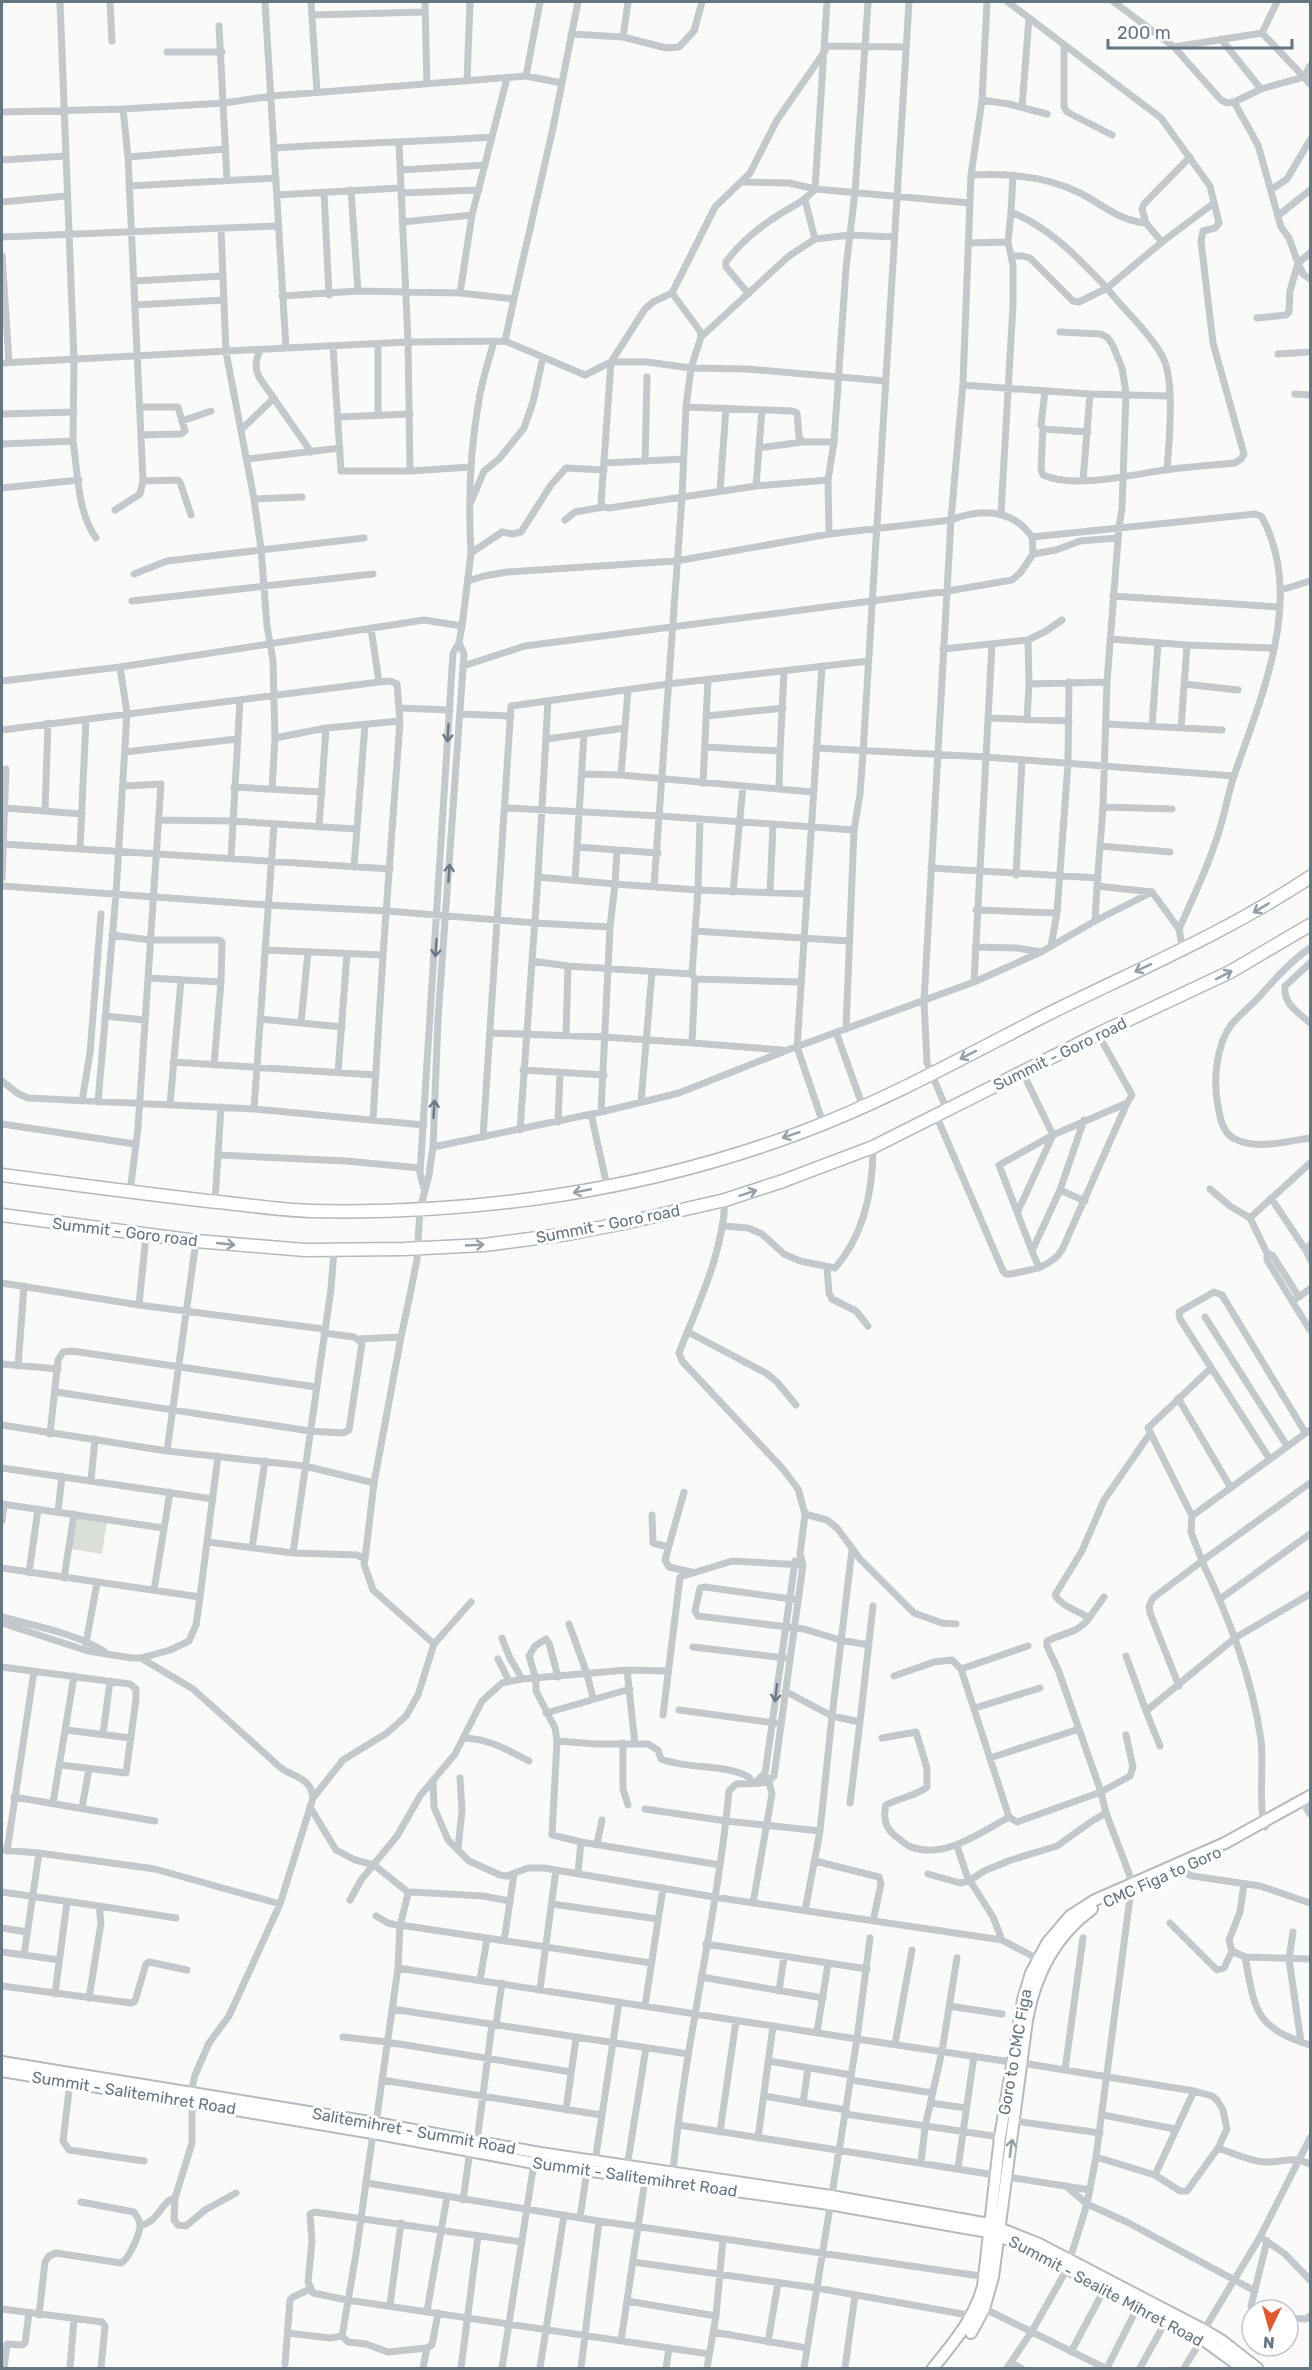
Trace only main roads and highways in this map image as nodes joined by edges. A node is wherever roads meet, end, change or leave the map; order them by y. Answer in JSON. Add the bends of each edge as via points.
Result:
{"nodes":[{"id":1,"x":1311,"y":877,"type":"edge"},
{"id":2,"x":1311,"y":925,"type":"edge"},
{"id":3,"x":2,"y":1174,"type":"edge"},
{"id":4,"x":2,"y":1215,"type":"edge"},
{"id":5,"x":1309,"y":1804,"type":"edge"},
{"id":6,"x":1265,"y":1824,"type":"junction"},
{"id":7,"x":1129,"y":1887,"type":"junction"},
{"id":8,"x":1042,"y":1960,"type":"joint"},
{"id":9,"x":2,"y":2062,"type":"edge"},
{"id":10,"x":1016,"y":2062,"type":"junction"},
{"id":11,"x":2,"y":2071,"type":"edge"},
{"id":12,"x":189,"y":2097,"type":"junction"},
{"id":13,"x":473,"y":2147,"type":"junction"},
{"id":14,"x":1001,"y":2175,"type":"junction"},
{"id":15,"x":830,"y":2200,"type":"junction"},
{"id":16,"x":994,"y":2230,"type":"junction"},
{"id":17,"x":1022,"y":2245,"type":"junction"},
{"id":18,"x":996,"y":2254,"type":"junction"},
{"id":19,"x":1069,"y":2264,"type":"junction"},
{"id":20,"x":989,"y":2277,"type":"junction"},
{"id":21,"x":979,"y":2312,"type":"junction"},
{"id":22,"x":1202,"y":2335,"type":"junction"},
{"id":23,"x":933,"y":2368,"type":"edge"},
{"id":24,"x":942,"y":2368,"type":"edge"},
{"id":25,"x":1242,"y":2368,"type":"edge"},
{"id":26,"x":1257,"y":2368,"type":"edge"}],
"edges":[{"from":1,"to":3,"type":"highway","one_way":true,"via":[[1230,926],[863,1107],[714,1161],[607,1186],[531,1199],[420,1209],[309,1210]]},
{"from":4,"to":2,"type":"highway","name":"Summit - Goro road","one_way":true,"via":[[196,1241],[334,1250],[484,1245],[568,1234],[725,1200],[873,1147],[1230,972]]},
{"from":5,"to":6,"type":"main road","name":"CMC Figa to Goro"},
{"from":6,"to":7,"type":"main road"},
{"from":6,"to":7,"type":"main road","name":"CMC Figa to Goro","via":[[1183,1868]]},
{"from":7,"to":8,"type":"main road","name":"CMC Figa to Goro","via":[[1084,1914]]},
{"from":8,"to":10,"type":"main road","name":"Goro to CMC Figa","via":[[1026,1986]]},
{"from":9,"to":12,"type":"main road"},
{"from":14,"to":10,"type":"main road","one_way":true,"via":[[1014,2121]]},
{"from":10,"to":14,"type":"main road","name":"Goro to CMC Figa","via":[[1000,2137]]},
{"from":11,"to":12,"type":"main road","name":"Summit - Salitemihret Road"},
{"from":12,"to":13,"type":"main road","name":"Salitemihret - Summit Road"},
{"from":13,"to":15,"type":"main road","name":"Salitemihret - Summit Road","via":[[595,2162]]},
{"from":13,"to":15,"type":"main road","name":"Summit - Salitemihret Road","via":[[534,2163],[645,2180]]},
{"from":14,"to":16,"type":"main road"},
{"from":15,"to":16,"type":"main road","name":"Summit - Salitemihret Road"},
{"from":16,"to":17,"type":"main road","name":"Summit - Sealite Mihret Road"},
{"from":16,"to":18,"type":"main road"},
{"from":16,"to":19,"type":"main road"},
{"from":16,"to":20,"type":"main road"},
{"from":17,"to":18,"type":"main road"},
{"from":17,"to":19,"type":"main road","name":"Summit - Sealite Mihret Road"},
{"from":18,"to":20,"type":"main road"},
{"from":19,"to":22,"type":"main road"},
{"from":19,"to":22,"type":"main road","name":"Summit - Sealite Mihret Road","via":[[1166,2321]]},
{"from":20,"to":21,"type":"main road"},
{"from":21,"to":23,"type":"main road"},
{"from":21,"to":24,"type":"main road"},
{"from":22,"to":25,"type":"main road","name":"Summit - Sealite Mihret Road"},
{"from":22,"to":26,"type":"main road","via":[[1221,2340]]}]}
